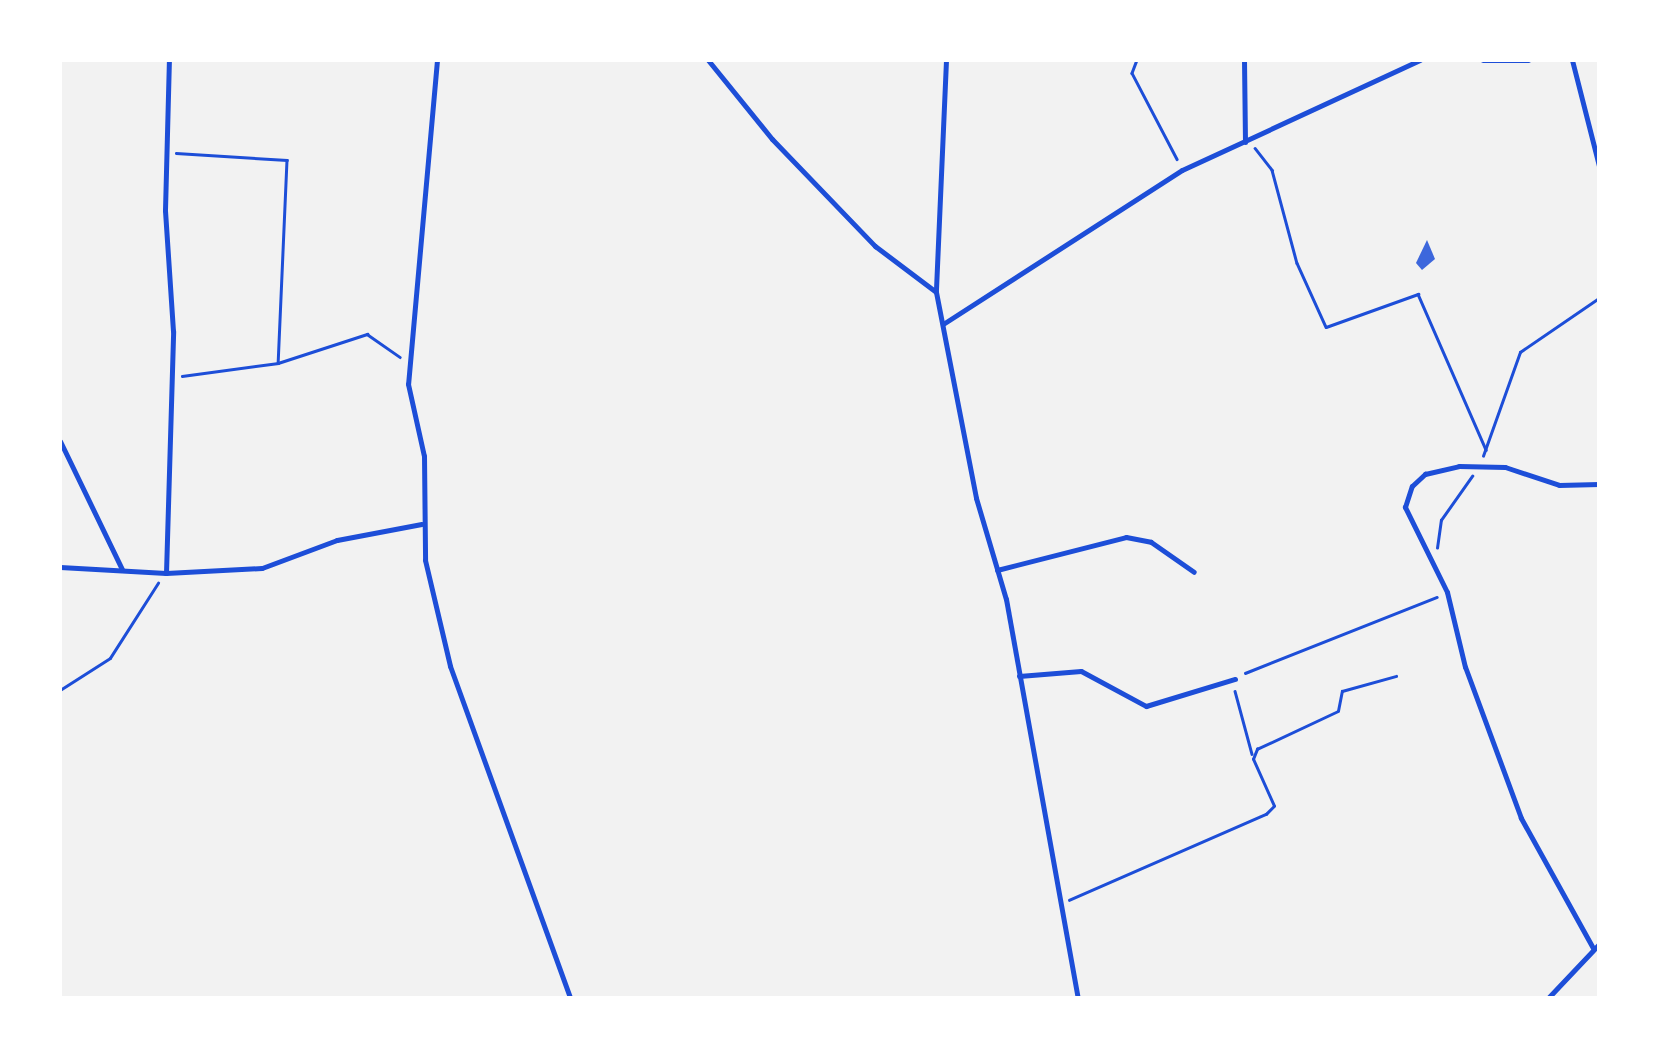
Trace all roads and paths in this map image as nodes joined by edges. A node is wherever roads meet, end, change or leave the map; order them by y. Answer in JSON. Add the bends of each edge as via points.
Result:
{"nodes":[{"id":1,"x":169,"y":60,"type":"edge"},
{"id":2,"x":437,"y":60,"type":"edge"},
{"id":3,"x":708,"y":60,"type":"edge"},
{"id":4,"x":946,"y":60,"type":"edge"},
{"id":5,"x":1137,"y":60,"type":"edge"},
{"id":6,"x":1244,"y":60,"type":"edge"},
{"id":7,"x":1420,"y":60,"type":"edge"},
{"id":8,"x":1483,"y":60,"type":"edge"},
{"id":9,"x":1528,"y":60,"type":"edge"},
{"id":10,"x":1572,"y":60,"type":"edge"},
{"id":11,"x":1245,"y":142,"type":"junction"},
{"id":12,"x":165,"y":152,"type":"junction"},
{"id":13,"x":1599,"y":166,"type":"edge"},
{"id":14,"x":1182,"y":170,"type":"junction"},
{"id":15,"x":936,"y":292,"type":"junction"},
{"id":16,"x":1599,"y":298,"type":"edge"},
{"id":17,"x":943,"y":324,"type":"junction"},
{"id":18,"x":278,"y":363,"type":"junction"},
{"id":19,"x":409,"y":366,"type":"junction"},
{"id":20,"x":171,"y":378,"type":"junction"},
{"id":21,"x":60,"y":441,"type":"edge"},
{"id":22,"x":1486,"y":450,"type":"junction"},
{"id":23,"x":1480,"y":464,"type":"junction"},
{"id":24,"x":1599,"y":484,"type":"edge"},
{"id":25,"x":422,"y":524,"type":"junction"},
{"id":26,"x":1433,"y":559,"type":"junction"},
{"id":27,"x":60,"y":567,"type":"edge"},
{"id":28,"x":122,"y":570,"type":"junction"},
{"id":29,"x":998,"y":570,"type":"junction"},
{"id":30,"x":1194,"y":572,"type":"dead end"},
{"id":31,"x":166,"y":573,"type":"junction"},
{"id":32,"x":1447,"y":592,"type":"junction"},
{"id":33,"x":1019,"y":676,"type":"junction"},
{"id":34,"x":1396,"y":676,"type":"dead end"},
{"id":35,"x":1235,"y":678,"type":"junction"},
{"id":36,"x":60,"y":690,"type":"edge"},
{"id":37,"x":1252,"y":754,"type":"junction"},
{"id":38,"x":1058,"y":904,"type":"junction"},
{"id":39,"x":1596,"y":946,"type":"edge"},
{"id":40,"x":570,"y":998,"type":"edge"},
{"id":41,"x":1078,"y":998,"type":"edge"},
{"id":42,"x":1548,"y":998,"type":"edge"}],
"edges":[{"from":1,"to":12,"type":"street"},
{"from":2,"to":19,"type":"street"},
{"from":3,"to":15,"type":"street","via":[[772,140],[875,246]]},
{"from":4,"to":15,"type":"street"},
{"from":5,"to":14,"type":"path","via":[[1132,72]]},
{"from":6,"to":11,"type":"street"},
{"from":7,"to":11,"type":"street"},
{"from":8,"to":9,"type":"street"},
{"from":10,"to":13,"type":"street"},
{"from":11,"to":14,"type":"street"},
{"from":11,"to":22,"type":"path","via":[[1272,170],[1297,263],[1326,327],[1418,294]]},
{"from":12,"to":18,"type":"path","via":[[287,160]]},
{"from":12,"to":20,"type":"street"},
{"from":14,"to":17,"type":"street"},
{"from":15,"to":17,"type":"street"},
{"from":16,"to":22,"type":"path","via":[[1526,342]]},
{"from":17,"to":29,"type":"street","via":[[976,498]]},
{"from":18,"to":19,"type":"path","via":[[367,334]]},
{"from":18,"to":20,"type":"path"},
{"from":19,"to":25,"type":"street","via":[[410,404],[424,456]]},
{"from":20,"to":31,"type":"street"},
{"from":21,"to":28,"type":"street"},
{"from":22,"to":23,"type":"path"},
{"from":23,"to":24,"type":"street","via":[[1559,486]]},
{"from":23,"to":26,"type":"path","via":[[1441,520]]},
{"from":23,"to":26,"type":"street","via":[[1433,471],[1412,486],[1405,507]]},
{"from":25,"to":31,"type":"street","via":[[337,540],[262,568]]},
{"from":25,"to":40,"type":"street","via":[[450,666]]},
{"from":26,"to":32,"type":"street"},
{"from":27,"to":28,"type":"street"},
{"from":28,"to":31,"type":"street"},
{"from":29,"to":30,"type":"street","via":[[1126,537],[1151,542]]},
{"from":29,"to":33,"type":"street"},
{"from":31,"to":36,"type":"path","via":[[110,658]]},
{"from":32,"to":35,"type":"path"},
{"from":32,"to":39,"type":"street","via":[[1506,784]]},
{"from":33,"to":35,"type":"street","via":[[1081,671],[1146,706]]},
{"from":33,"to":38,"type":"street"},
{"from":34,"to":37,"type":"path","via":[[1342,692],[1338,711]]},
{"from":35,"to":37,"type":"path"},
{"from":37,"to":38,"type":"path","via":[[1274,806],[1266,814]]},
{"from":38,"to":41,"type":"street"},
{"from":39,"to":42,"type":"street"}]}
